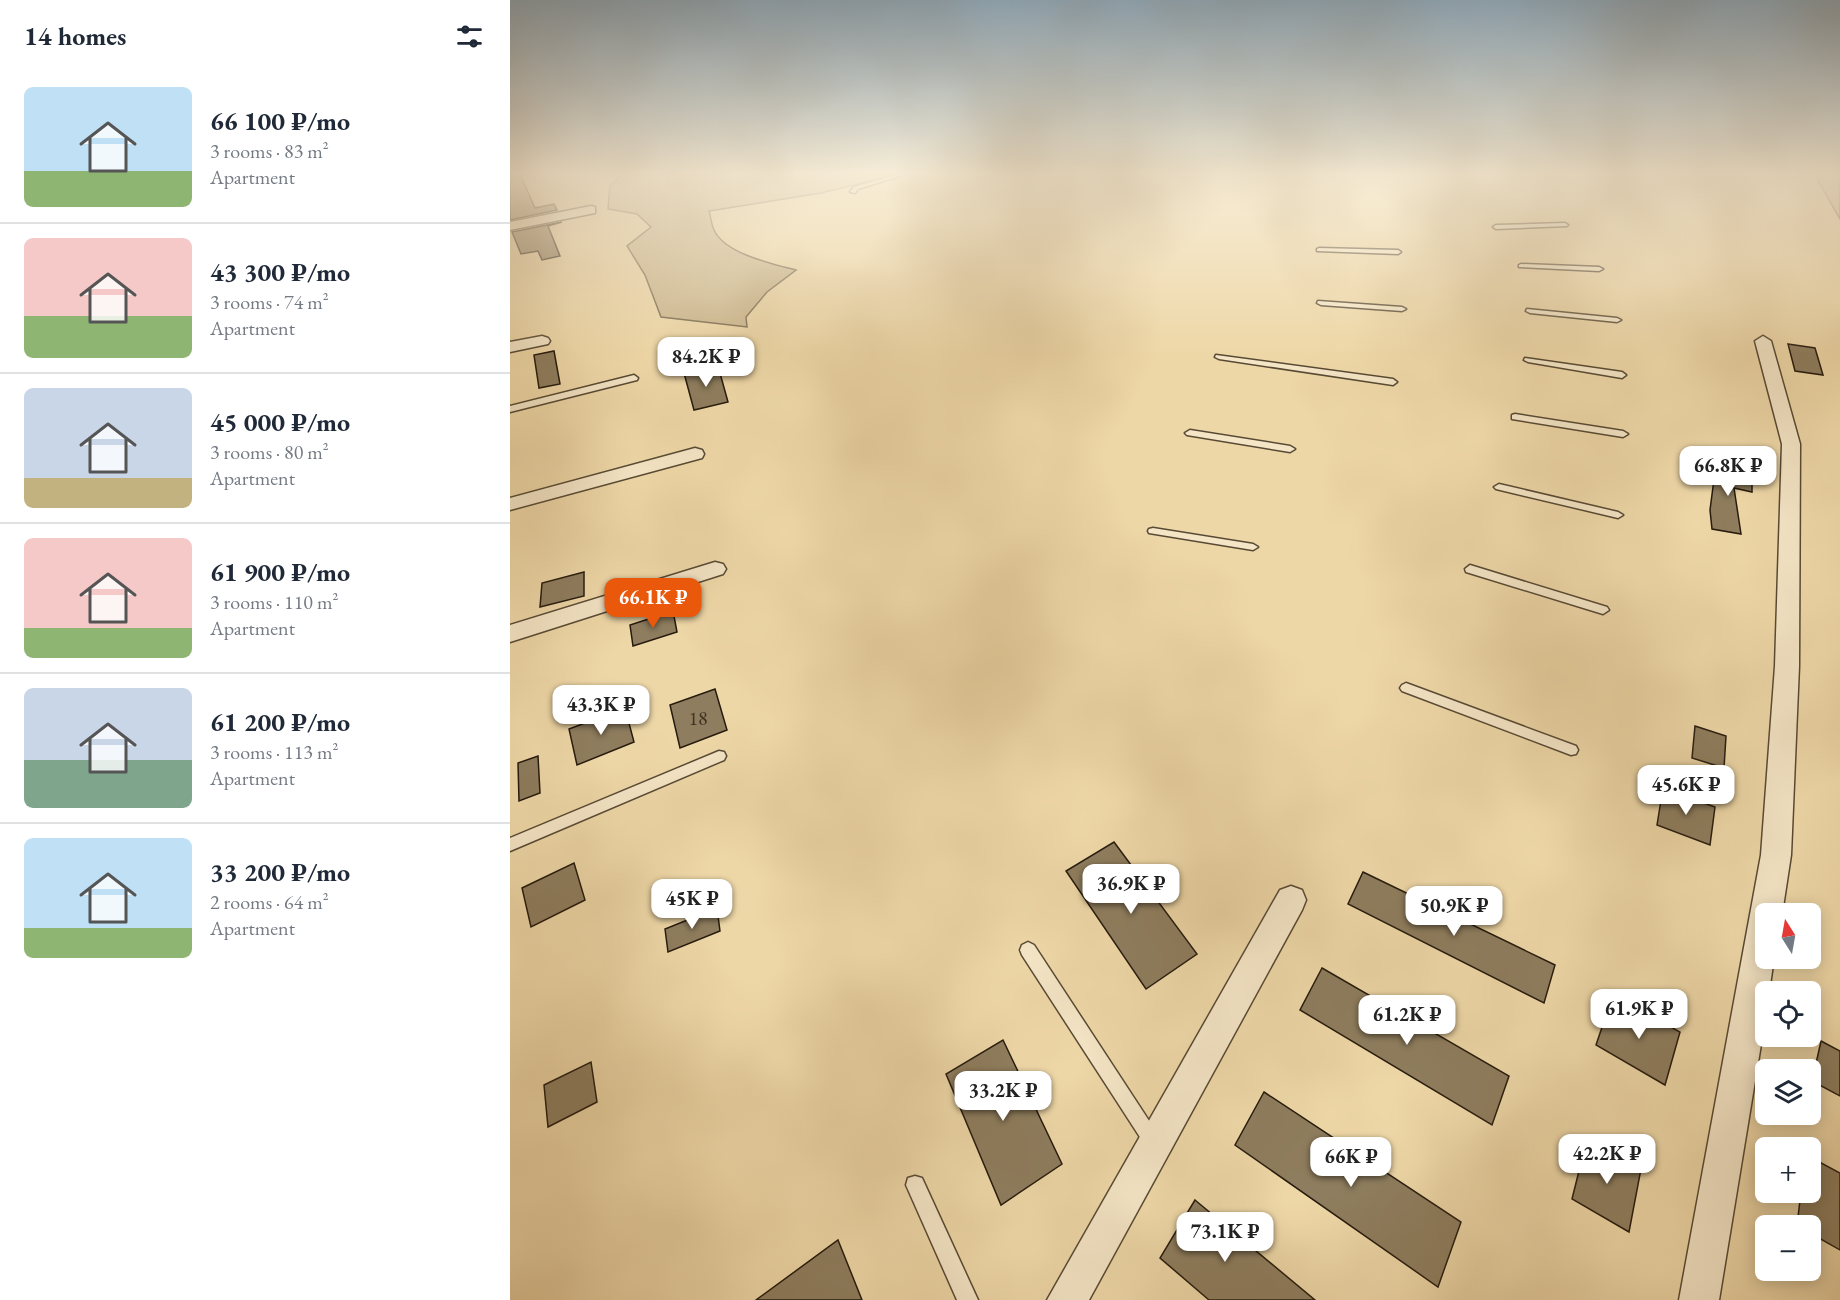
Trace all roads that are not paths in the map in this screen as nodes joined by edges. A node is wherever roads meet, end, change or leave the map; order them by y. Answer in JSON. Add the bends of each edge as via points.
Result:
{"nodes":[{"id":1,"x":1319,"y":250,"type":"dead end"},
{"id":2,"x":1398,"y":252,"type":"dead end"},
{"id":3,"x":1521,"y":266,"type":"dead end"},
{"id":4,"x":1599,"y":269,"type":"dead end"},
{"id":5,"x":1321,"y":303,"type":"dead end"},
{"id":6,"x":1402,"y":309,"type":"dead end"},
{"id":7,"x":1530,"y":311,"type":"dead end"},
{"id":8,"x":1617,"y":320,"type":"dead end"},
{"id":9,"x":542,"y":341,"type":"dead end"},
{"id":10,"x":1763,"y":341,"type":"dead end"},
{"id":11,"x":510,"y":347,"type":"edge"},
{"id":12,"x":1220,"y":357,"type":"dead end"},
{"id":13,"x":1528,"y":360,"type":"dead end"},
{"id":14,"x":1622,"y":375,"type":"dead end"},
{"id":15,"x":634,"y":378,"type":"dead end"},
{"id":16,"x":1393,"y":382,"type":"dead end"},
{"id":17,"x":510,"y":409,"type":"edge"},
{"id":18,"x":1515,"y":417,"type":"dead end"},
{"id":19,"x":1190,"y":433,"type":"dead end"},
{"id":20,"x":1623,"y":434,"type":"dead end"},
{"id":21,"x":1290,"y":449,"type":"dead end"},
{"id":22,"x":695,"y":454,"type":"dead end"},
{"id":23,"x":1499,"y":487,"type":"dead end"},
{"id":24,"x":510,"y":504,"type":"edge"},
{"id":25,"x":1618,"y":515,"type":"dead end"},
{"id":26,"x":1153,"y":531,"type":"dead end"},
{"id":27,"x":1253,"y":547,"type":"dead end"},
{"id":28,"x":715,"y":569,"type":"dead end"},
{"id":29,"x":1470,"y":569,"type":"dead end"},
{"id":30,"x":1603,"y":610,"type":"dead end"},
{"id":31,"x":510,"y":634,"type":"edge"},
{"id":32,"x":1406,"y":688,"type":"dead end"},
{"id":33,"x":1571,"y":750,"type":"dead end"},
{"id":34,"x":719,"y":756,"type":"dead end"},
{"id":35,"x":510,"y":845,"type":"edge"},
{"id":36,"x":1291,"y":900,"type":"dead end"},
{"id":37,"x":1768,"y":903,"type":"edge"},
{"id":38,"x":1028,"y":950,"type":"dead end"},
{"id":39,"x":1756,"y":969,"type":"edge"},
{"id":40,"x":1155,"y":1144,"type":"junction"},
{"id":41,"x":915,"y":1185,"type":"dead end"},
{"id":42,"x":968,"y":1300,"type":"edge"},
{"id":43,"x":1067,"y":1300,"type":"edge"},
{"id":44,"x":1699,"y":1300,"type":"edge"}],
"edges":[{"from":1,"to":2,"type":"lane"},
{"from":3,"to":4,"type":"lane"},
{"from":5,"to":6,"type":"lane"},
{"from":7,"to":8,"type":"lane"},
{"from":9,"to":11,"type":"street"},
{"from":10,"to":37,"type":"street","via":[[1791,444],[1787,666],[1776,855]]},
{"from":12,"to":16,"type":"lane"},
{"from":13,"to":14,"type":"lane"},
{"from":15,"to":17,"type":"lane"},
{"from":18,"to":20,"type":"lane"},
{"from":19,"to":21,"type":"lane"},
{"from":22,"to":24,"type":"street"},
{"from":23,"to":25,"type":"lane"},
{"from":26,"to":27,"type":"lane"},
{"from":28,"to":31,"type":"street"},
{"from":29,"to":30,"type":"lane"},
{"from":32,"to":33,"type":"lane"},
{"from":34,"to":35,"type":"lane"},
{"from":36,"to":40,"type":"street"},
{"from":38,"to":40,"type":"lane"},
{"from":39,"to":44,"type":"street"},
{"from":40,"to":43,"type":"street"},
{"from":41,"to":42,"type":"lane"}]}
